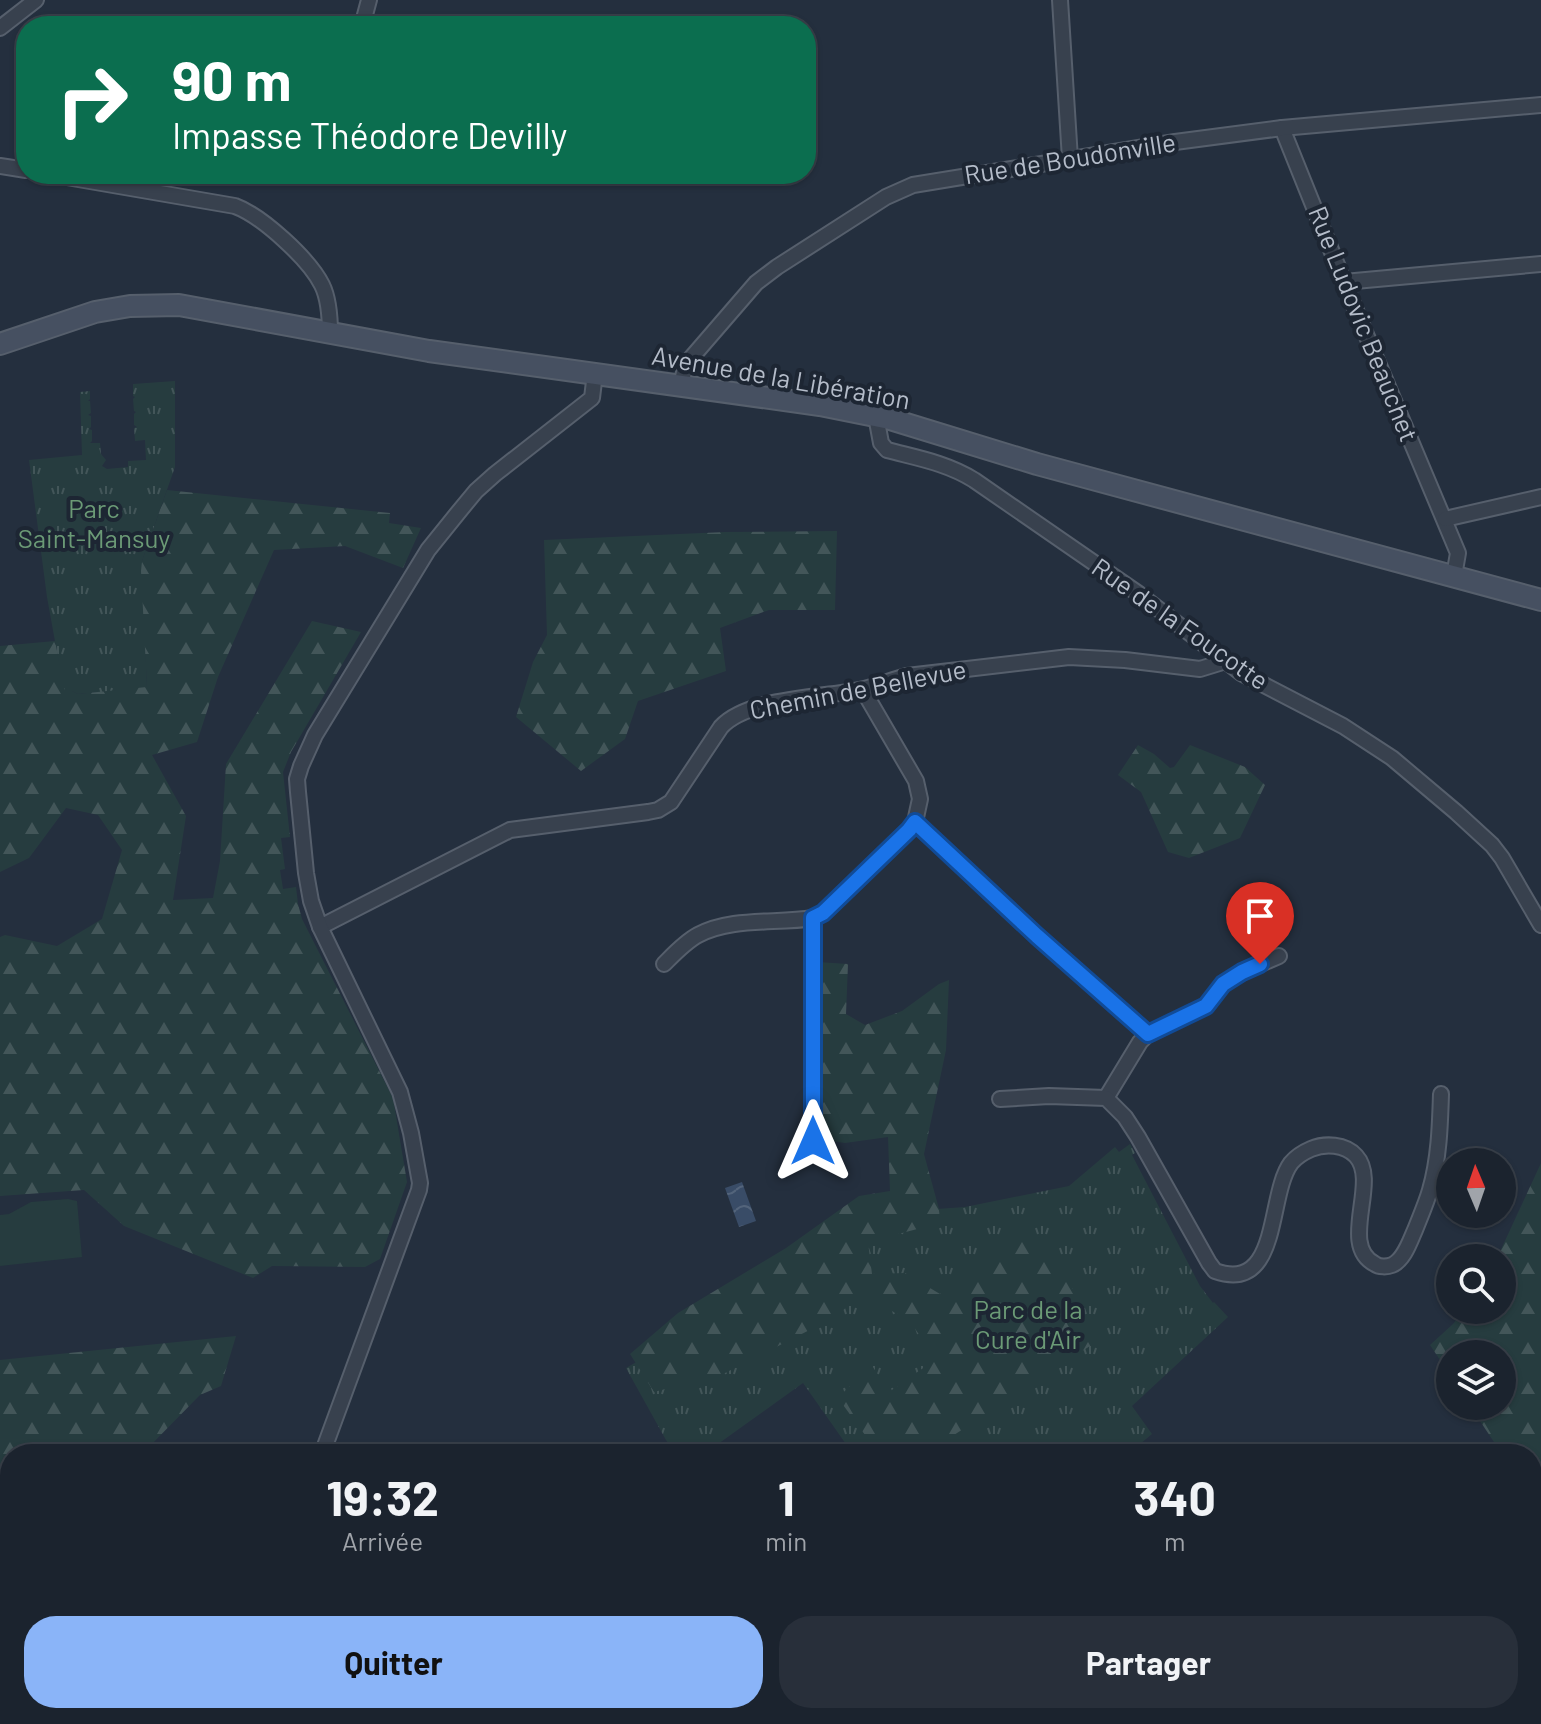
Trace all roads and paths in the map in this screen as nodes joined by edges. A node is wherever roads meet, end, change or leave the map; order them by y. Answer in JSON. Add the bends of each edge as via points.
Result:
{"nodes":[{"id":1,"x":36,"y":0,"type":"edge"},
{"id":2,"x":1060,"y":0,"type":"edge"},
{"id":3,"x":0,"y":28,"type":"edge"},
{"id":4,"x":1541,"y":105,"type":"edge"},
{"id":5,"x":1282,"y":128,"type":"junction"},
{"id":6,"x":1070,"y":159,"type":"junction"},
{"id":7,"x":107,"y":184,"type":"edge"},
{"id":8,"x":1541,"y":264,"type":"edge"},
{"id":9,"x":1344,"y":282,"type":"junction"},
{"id":10,"x":330,"y":334,"type":"junction"},
{"id":11,"x":0,"y":344,"type":"edge"},
{"id":12,"x":595,"y":373,"type":"junction"},
{"id":13,"x":681,"y":385,"type":"junction"},
{"id":14,"x":876,"y":416,"type":"junction"},
{"id":15,"x":1541,"y":497,"type":"edge"},
{"id":16,"x":1445,"y":519,"type":"junction"},
{"id":17,"x":1454,"y":576,"type":"junction"},
{"id":18,"x":1541,"y":600,"type":"edge"},
{"id":19,"x":1226,"y":661,"type":"junction"},
{"id":20,"x":863,"y":690,"type":"junction"},
{"id":21,"x":915,"y":822,"type":"junction"},
{"id":22,"x":813,"y":918,"type":"junction"},
{"id":23,"x":1541,"y":925,"type":"edge"},
{"id":24,"x":320,"y":927,"type":"junction"},
{"id":25,"x":1279,"y":956,"type":"dead end"},
{"id":26,"x":664,"y":964,"type":"dead end"},
{"id":27,"x":1148,"y":1034,"type":"junction"},
{"id":28,"x":1441,"y":1094,"type":"dead end"},
{"id":29,"x":1106,"y":1098,"type":"junction"},
{"id":30,"x":1000,"y":1099,"type":"dead end"},
{"id":31,"x":813,"y":1141,"type":"dead end"},
{"id":32,"x":326,"y":1444,"type":"edge"}],
"edges":[{"from":1,"to":3,"type":"street"},
{"from":2,"to":6,"type":"street"},
{"from":4,"to":5,"type":"street","name":"Rue de Boudonville"},
{"from":5,"to":6,"type":"street","name":"Rue de Boudonville"},
{"from":5,"to":9,"type":"street","name":"Rue Ludovic Beauchet"},
{"from":6,"to":13,"type":"street","name":"Rue de Boudonville","via":[[929,181],[886,197],[756,283],[686,364]]},
{"from":7,"to":10,"type":"street","via":[[235,206],[258,218],[313,270],[325,292]]},
{"from":8,"to":9,"type":"street"},
{"from":9,"to":16,"type":"street","name":"Rue Ludovic Beauchet"},
{"from":10,"to":11,"type":"main road","name":"Avenue de la Libération","via":[[152,304],[95,312]]},
{"from":10,"to":12,"type":"main road","name":"Avenue de la Libération"},
{"from":12,"to":13,"type":"main road","name":"Avenue de la Libération"},
{"from":12,"to":24,"type":"street","via":[[592,398],[476,491],[428,550],[315,735],[297,779],[306,873]]},
{"from":13,"to":14,"type":"main road","name":"Avenue de la Libération"},
{"from":14,"to":17,"type":"main road","name":"Avenue de la Libération"},
{"from":14,"to":19,"type":"street","name":"Rue de la Foucotte","via":[[887,450],[940,463],[974,480]]},
{"from":15,"to":16,"type":"street"},
{"from":16,"to":17,"type":"street","name":"Rue Ludovic Beauchet","via":[[1458,553]]},
{"from":17,"to":18,"type":"main road","name":"Avenue de la Libération"},
{"from":19,"to":20,"type":"street","name":"Chemin de Bellevue","via":[[1200,669],[1069,657],[907,676]]},
{"from":19,"to":23,"type":"street","name":"Rue de la Foucotte","via":[[1343,726],[1422,783],[1492,845]]},
{"from":20,"to":21,"type":"street","via":[[916,781],[920,799]]},
{"from":20,"to":24,"type":"street","name":"Chemin de Bellevue","via":[[747,709],[721,727],[664,807],[510,830]]},
{"from":21,"to":22,"type":"street"},
{"from":21,"to":27,"type":"street"},
{"from":22,"to":26,"type":"street","via":[[730,925],[704,933]]},
{"from":22,"to":31,"type":"street"},
{"from":24,"to":32,"type":"street","via":[[400,1092],[420,1183]]},
{"from":25,"to":27,"type":"street","via":[[1223,984],[1206,1006]]},
{"from":27,"to":29,"type":"street"},
{"from":28,"to":29,"type":"street","via":[[1430,1190],[1400,1259],[1391,1266],[1375,1265],[1363,1251],[1362,1166],[1348,1150],[1320,1146],[1290,1165],[1261,1260],[1236,1275],[1215,1271],[1209,1263],[1138,1137]]},
{"from":29,"to":30,"type":"street"}]}
